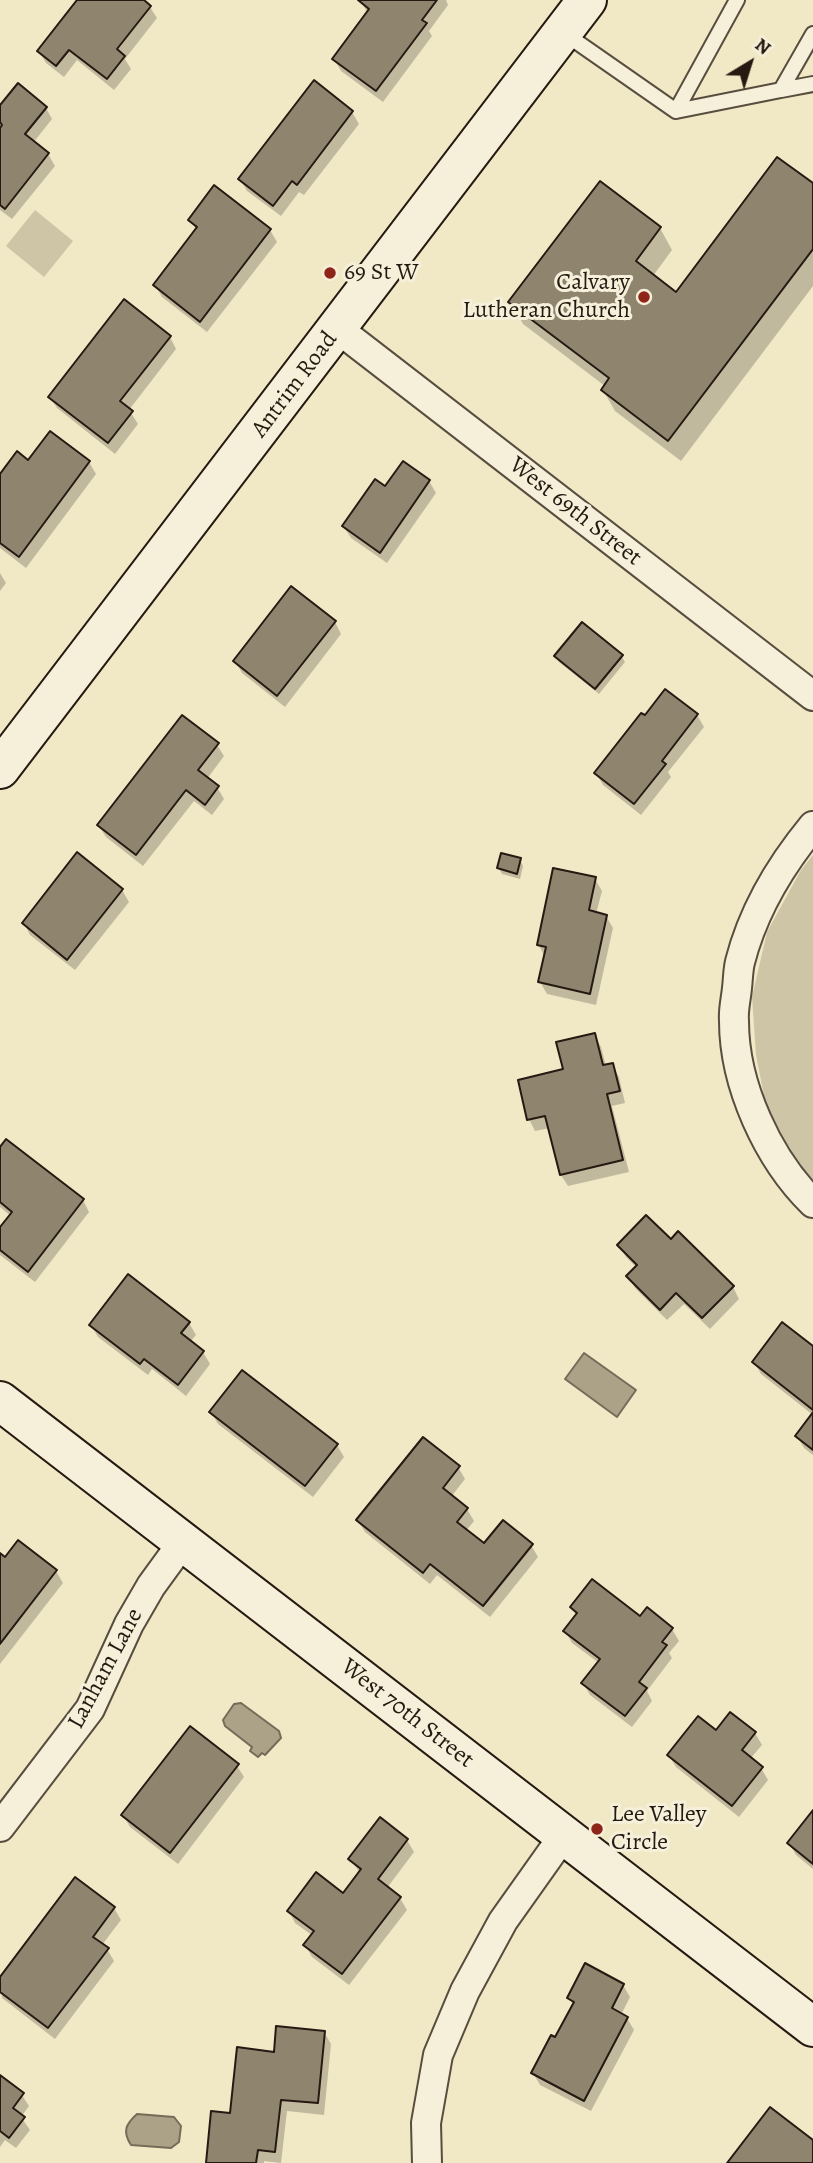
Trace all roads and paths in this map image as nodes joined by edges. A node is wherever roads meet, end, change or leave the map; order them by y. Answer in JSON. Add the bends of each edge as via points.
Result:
{"nodes":[{"id":1,"x":587,"y":0,"type":"edge"},
{"id":2,"x":737,"y":0,"type":"edge"},
{"id":3,"x":563,"y":32,"type":"junction"},
{"id":4,"x":813,"y":34,"type":"edge"},
{"id":5,"x":813,"y":84,"type":"edge"},
{"id":6,"x":781,"y":90,"type":"junction"},
{"id":7,"x":676,"y":111,"type":"junction"},
{"id":8,"x":338,"y":329,"type":"junction"},
{"id":9,"x":813,"y":696,"type":"edge"},
{"id":10,"x":0,"y":769,"type":"edge"},
{"id":11,"x":813,"y":825,"type":"edge"},
{"id":12,"x":813,"y":1203,"type":"edge"},
{"id":13,"x":1,"y":1404,"type":"edge"},
{"id":14,"x":183,"y":1542,"type":"junction"},
{"id":15,"x":0,"y":1827,"type":"edge"},
{"id":16,"x":564,"y":1835,"type":"junction"},
{"id":17,"x":813,"y":2027,"type":"edge"},
{"id":18,"x":427,"y":2163,"type":"edge"}],
"edges":[{"from":1,"to":3,"type":"street","name":"Antrim Road"},
{"from":2,"to":7,"type":"lane"},
{"from":3,"to":7,"type":"lane"},
{"from":3,"to":8,"type":"street","name":"Antrim Road"},
{"from":4,"to":6,"type":"lane"},
{"from":5,"to":6,"type":"lane"},
{"from":6,"to":7,"type":"lane"},
{"from":8,"to":9,"type":"street","name":"West 69th Street"},
{"from":8,"to":10,"type":"street","name":"Antrim Road"},
{"from":11,"to":12,"type":"street","via":[[787,857],[759,909],[739,963],[733,1021],[742,1081],[762,1135],[794,1185]]},
{"from":13,"to":14,"type":"street","name":"West 70th Street"},
{"from":14,"to":15,"type":"street","name":"Lanham Lane","via":[[129,1624],[90,1709]]},
{"from":14,"to":16,"type":"street","name":"West 70th Street"},
{"from":16,"to":17,"type":"street","name":"West 70th Street"},
{"from":16,"to":18,"type":"street","via":[[503,1921],[460,2004],[439,2056],[426,2123]]}]}
